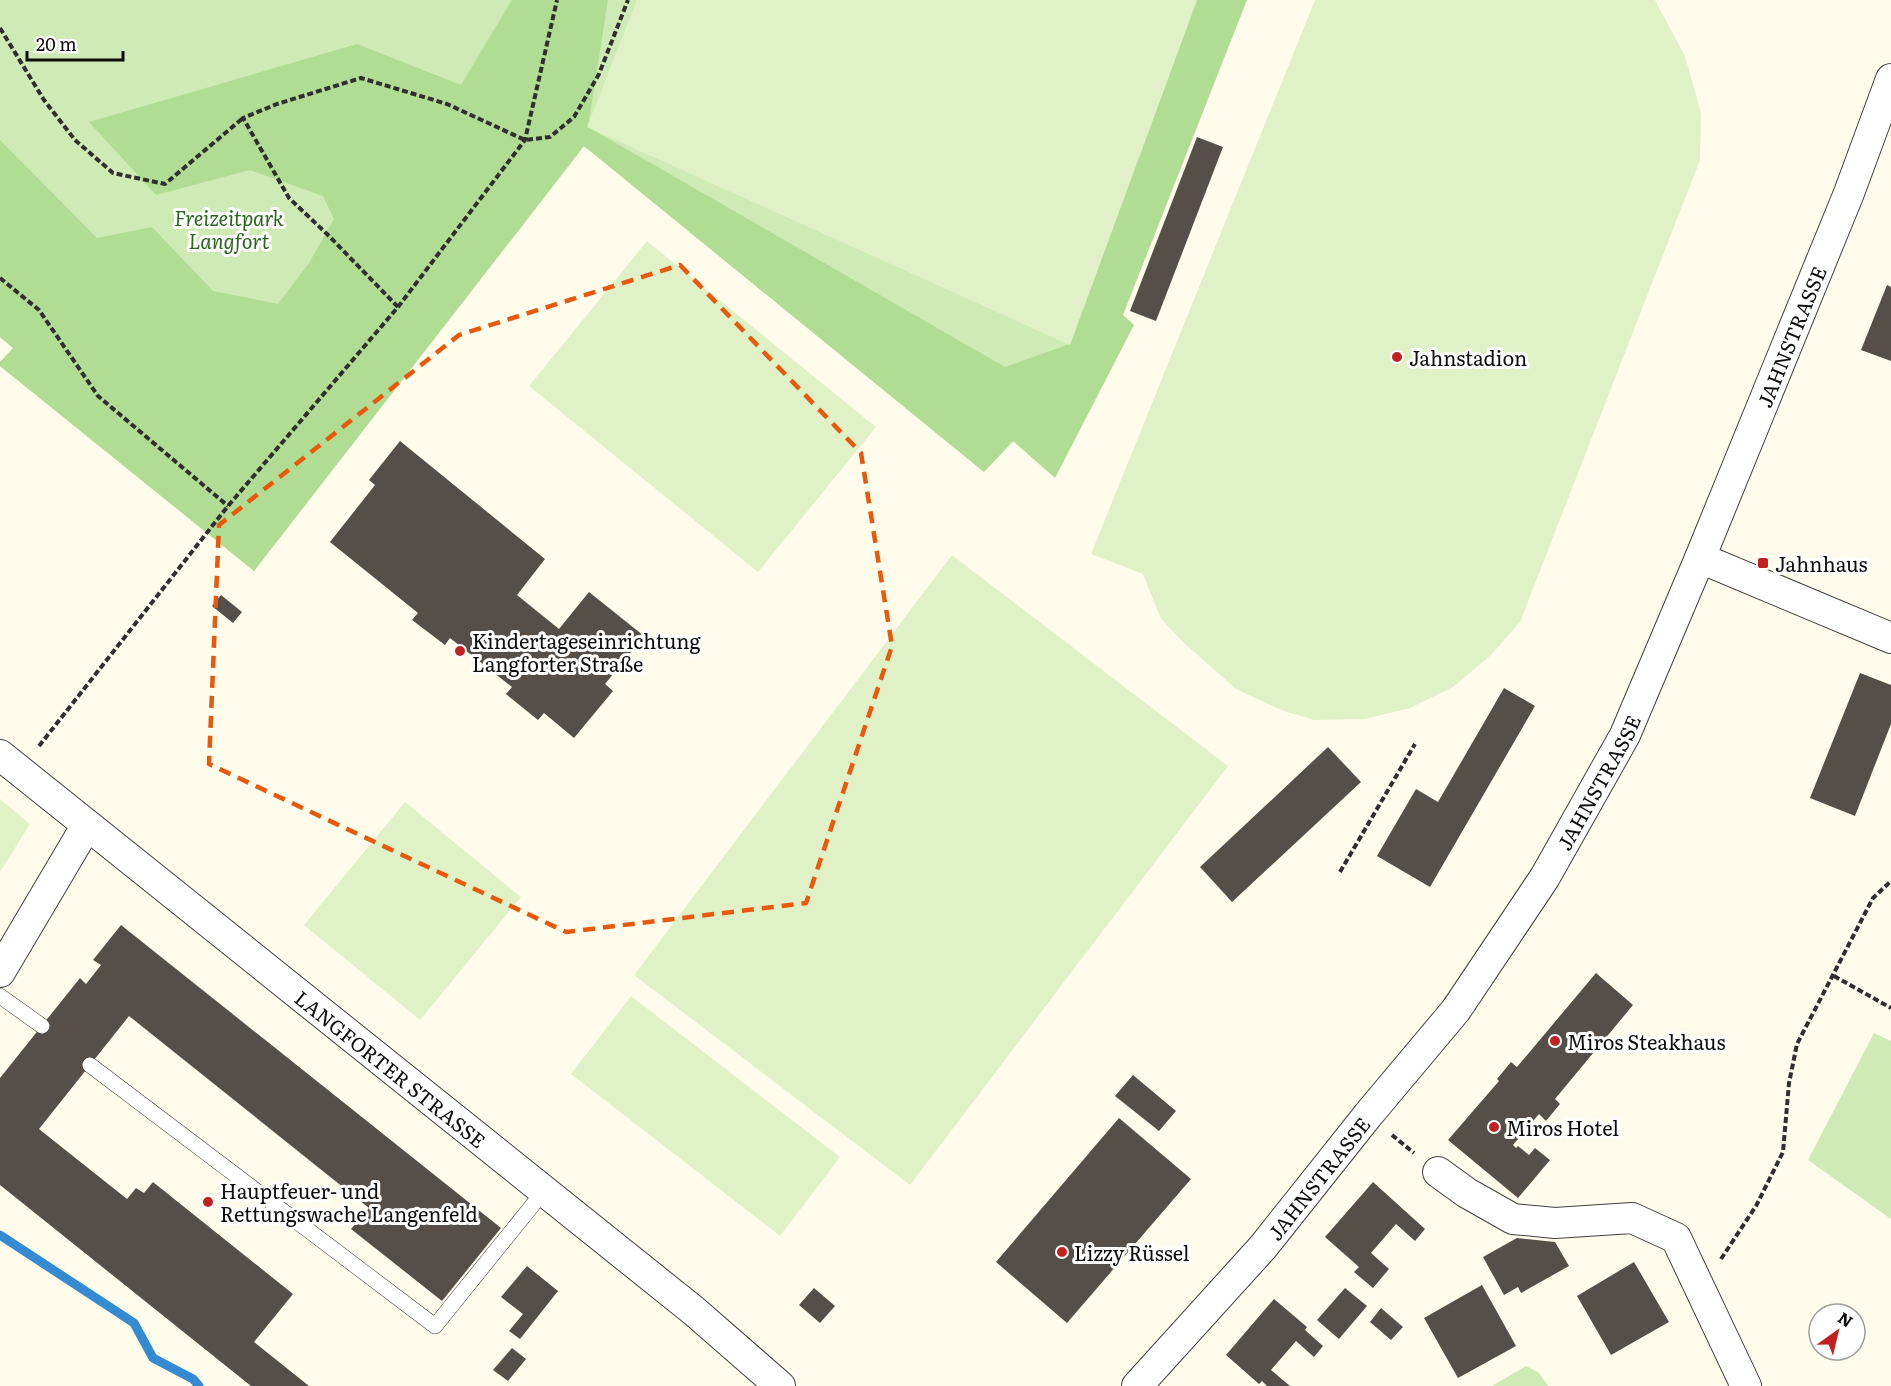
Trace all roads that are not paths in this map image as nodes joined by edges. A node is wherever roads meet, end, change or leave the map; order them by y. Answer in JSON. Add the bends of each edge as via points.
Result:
{"nodes":[{"id":1,"x":1891,"y":79,"type":"edge"},
{"id":2,"x":1700,"y":558,"type":"junction"},
{"id":3,"x":1891,"y":638,"type":"edge"},
{"id":4,"x":10,"y":763,"type":"edge"},
{"id":5,"x":87,"y":825,"type":"junction"},
{"id":6,"x":0,"y":972,"type":"edge"},
{"id":7,"x":0,"y":996,"type":"edge"},
{"id":8,"x":42,"y":1026,"type":"dead end"},
{"id":9,"x":90,"y":1065,"type":"dead end"},
{"id":10,"x":1438,"y":1172,"type":"road end"},
{"id":11,"x":544,"y":1191,"type":"junction"},
{"id":12,"x":1738,"y":1383,"type":"edge"},
{"id":13,"x":780,"y":1386,"type":"edge"},
{"id":14,"x":1137,"y":1386,"type":"edge"}],
"edges":[{"from":1,"to":2,"type":"street","name":"JAHNSTRASSE","via":[[1849,193]]},
{"from":2,"to":3,"type":"street"},
{"from":2,"to":14,"type":"street","name":"JAHNSTRASSE","via":[[1625,735],[1545,877],[1456,1010],[1263,1247]]},
{"from":4,"to":5,"type":"street","name":"LANGFORTER STRASSE"},
{"from":5,"to":6,"type":"street"},
{"from":5,"to":11,"type":"street","name":"LANGFORTER STRASSE"},
{"from":7,"to":8,"type":"lane"},
{"from":9,"to":11,"type":"lane","via":[[435,1326]]},
{"from":10,"to":12,"type":"street","via":[[1513,1219],[1555,1223],[1632,1218],[1676,1238]]},
{"from":11,"to":13,"type":"street","name":"LANGFORTER STRASSE","via":[[694,1311]]}]}
